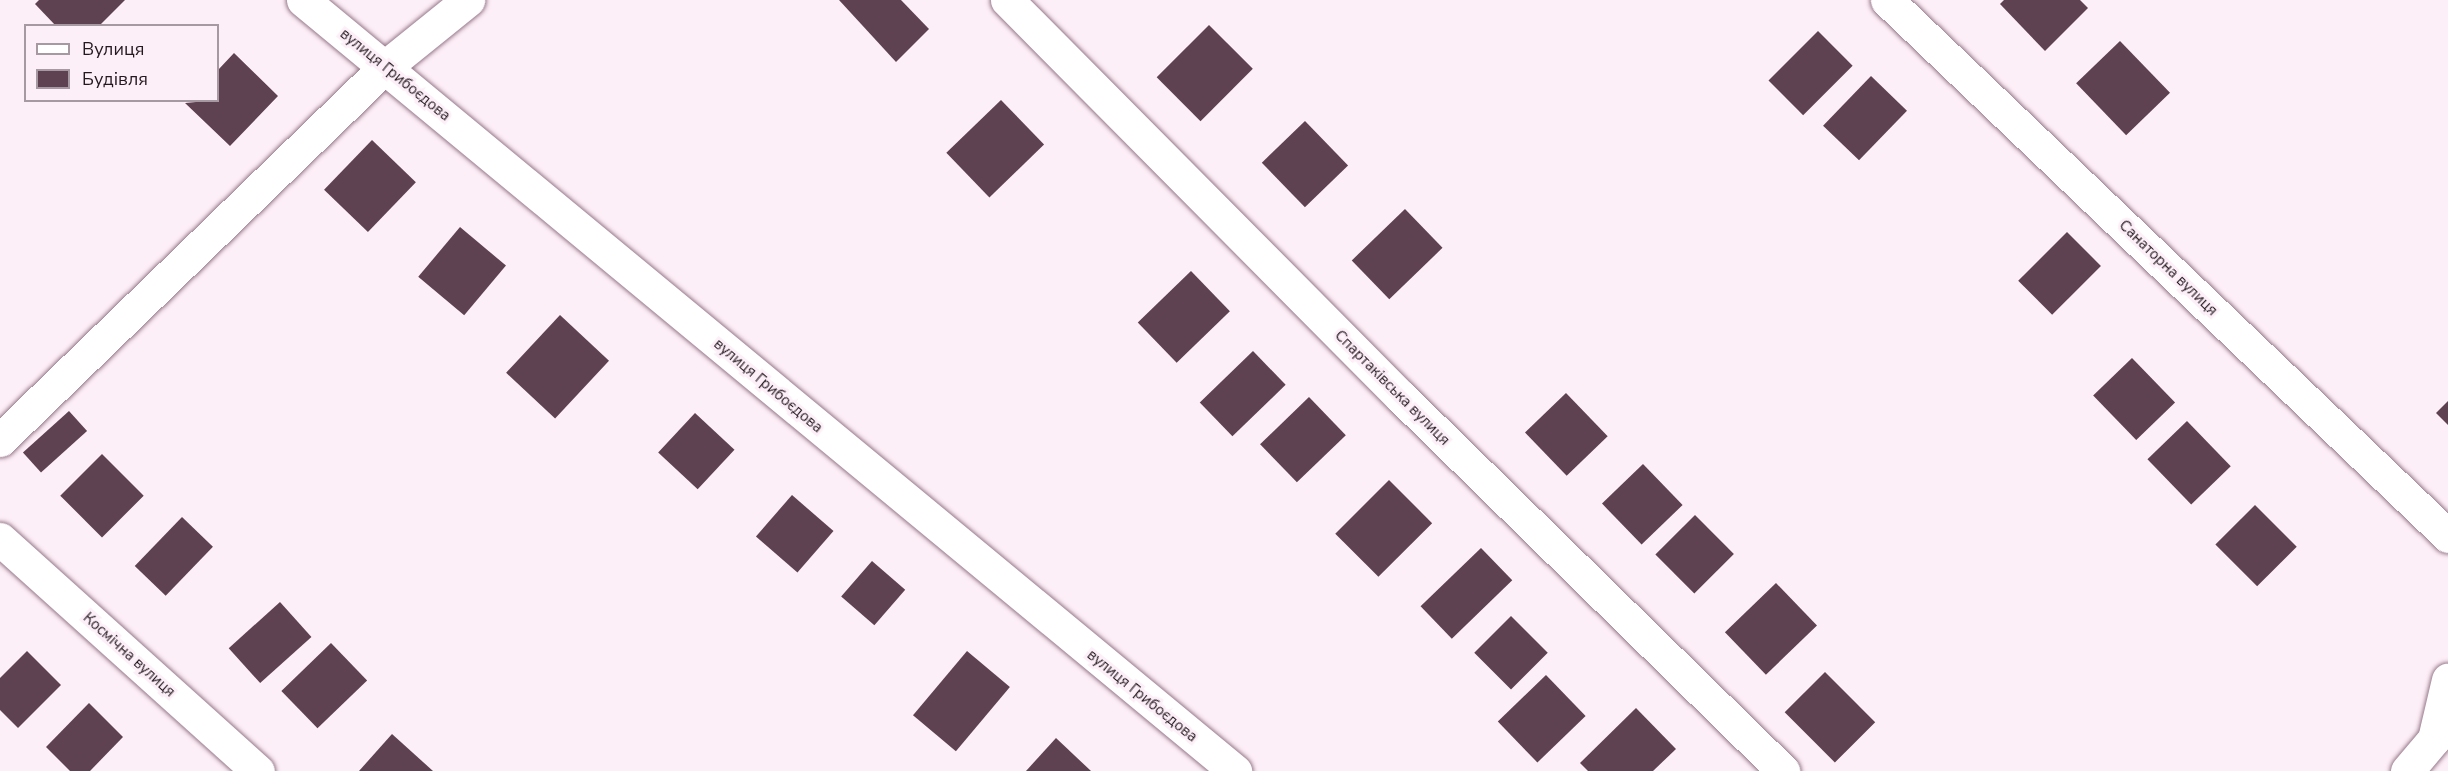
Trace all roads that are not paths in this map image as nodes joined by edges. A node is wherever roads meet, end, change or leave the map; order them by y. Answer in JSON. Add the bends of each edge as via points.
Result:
{"nodes":[{"id":1,"x":303,"y":0,"type":"edge"},
{"id":2,"x":468,"y":0,"type":"edge"},
{"id":3,"x":1007,"y":0,"type":"edge"},
{"id":4,"x":1887,"y":0,"type":"edge"},
{"id":5,"x":385,"y":67,"type":"junction"},
{"id":6,"x":0,"y":440,"type":"edge"},
{"id":7,"x":2448,"y":536,"type":"edge"},
{"id":8,"x":0,"y":539,"type":"edge"},
{"id":9,"x":2448,"y":680,"type":"edge"},
{"id":10,"x":258,"y":771,"type":"edge"},
{"id":11,"x":1234,"y":771,"type":"edge"},
{"id":12,"x":1783,"y":771,"type":"edge"},
{"id":13,"x":2407,"y":771,"type":"edge"}],
"edges":[{"from":1,"to":5,"type":"street","name":"вулиця Грибоєдова"},
{"from":2,"to":5,"type":"street"},
{"from":3,"to":12,"type":"street","name":"Спартаківська вулиця","via":[[1401,397]]},
{"from":4,"to":7,"type":"street","name":"Санаторна вулиця"},
{"from":5,"to":6,"type":"street"},
{"from":5,"to":11,"type":"street","name":"вулиця Грибоєдова"},
{"from":8,"to":10,"type":"street","name":"Космічна вулиця"},
{"from":9,"to":13,"type":"street","via":[[2434,739]]}]}
